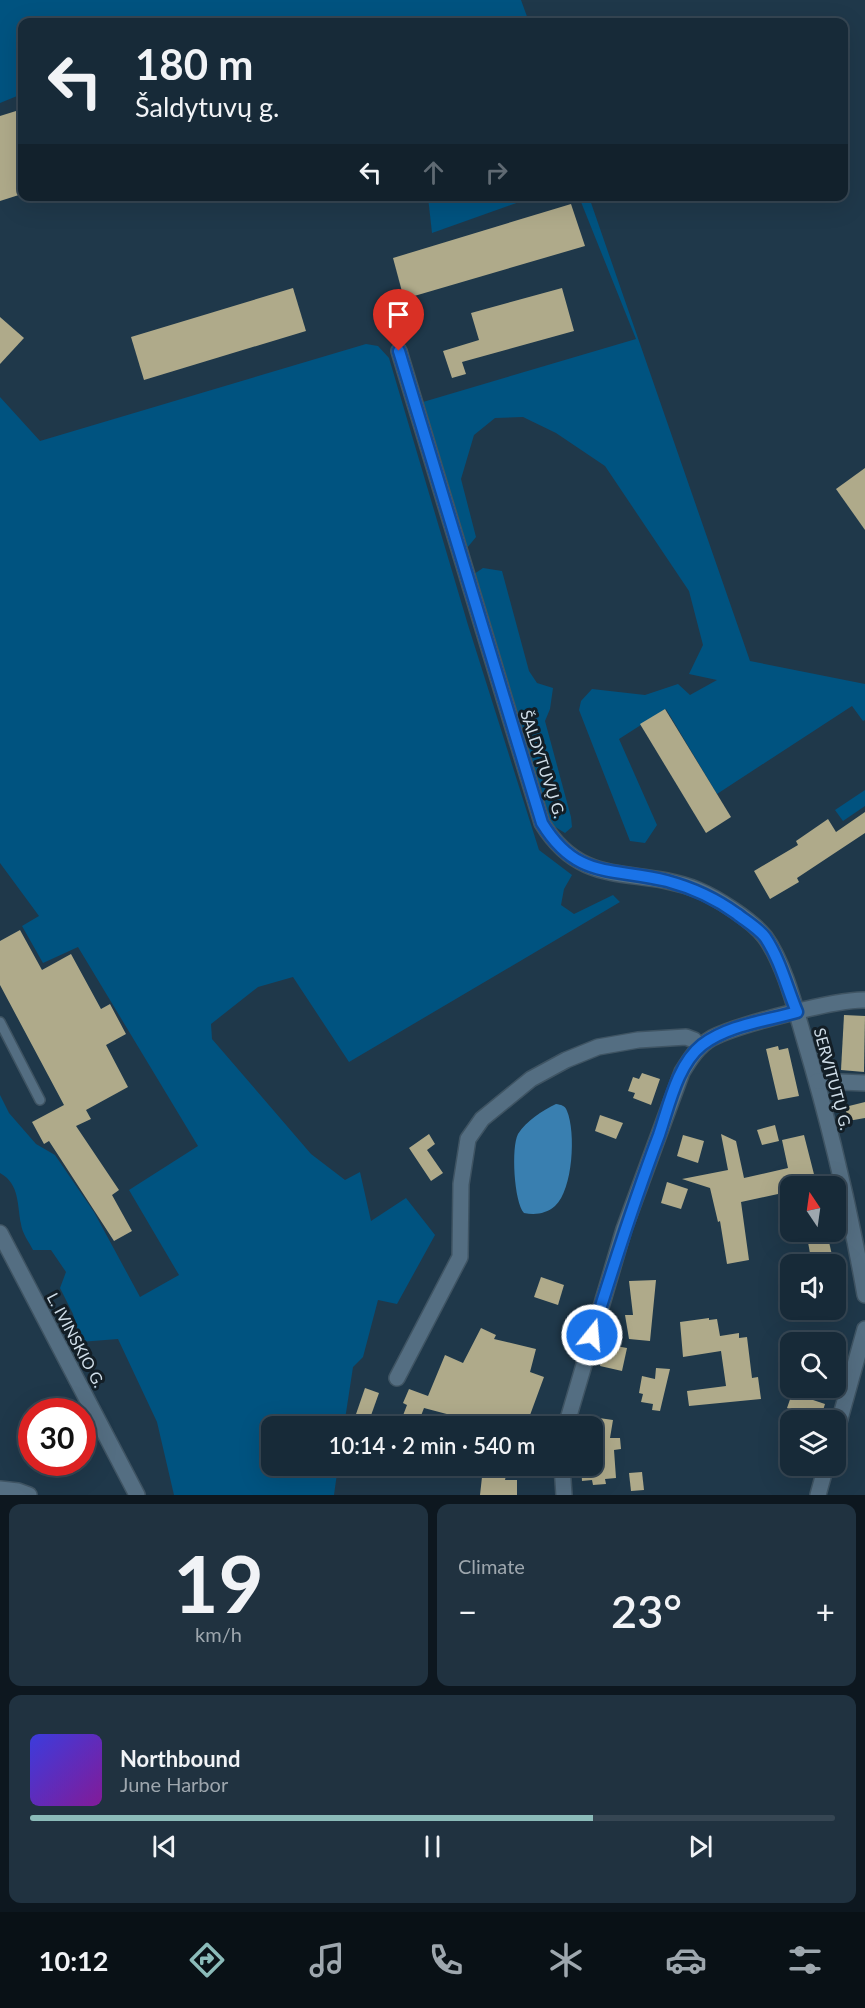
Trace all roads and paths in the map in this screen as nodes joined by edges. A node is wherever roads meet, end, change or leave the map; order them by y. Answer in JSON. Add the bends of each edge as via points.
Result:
{"nodes":[{"id":1,"x":399,"y":351,"type":"dead end"},
{"id":2,"x":865,"y":1000,"type":"edge"},
{"id":3,"x":797,"y":1012,"type":"junction"},
{"id":4,"x":0,"y":1022,"type":"edge"},
{"id":5,"x":700,"y":1047,"type":"junction"},
{"id":6,"x":817,"y":1081,"type":"junction"},
{"id":7,"x":865,"y":1083,"type":"edge"},
{"id":8,"x":40,"y":1100,"type":"dead end"},
{"id":9,"x":0,"y":1233,"type":"edge"},
{"id":10,"x":862,"y":1256,"type":"edge"},
{"id":11,"x":865,"y":1295,"type":"edge"},
{"id":12,"x":865,"y":1329,"type":"edge"},
{"id":13,"x":398,"y":1378,"type":"dead end"},
{"id":14,"x":842,"y":1410,"type":"edge"},
{"id":15,"x":569,"y":1416,"type":"edge"},
{"id":16,"x":563,"y":1476,"type":"edge"},
{"id":17,"x":823,"y":1476,"type":"edge"},
{"id":18,"x":0,"y":1489,"type":"edge"},
{"id":19,"x":29,"y":1495,"type":"edge"},
{"id":20,"x":137,"y":1495,"type":"edge"},
{"id":21,"x":564,"y":1495,"type":"edge"},
{"id":22,"x":818,"y":1495,"type":"edge"}],
"edges":[{"from":1,"to":3,"type":"street","name":"ŠALDYTUVŲ G.","via":[[542,823],[553,841],[573,859],[598,870],[698,890],[751,924],[773,951]]},
{"from":2,"to":3,"type":"street"},
{"from":3,"to":5,"type":"street","via":[[732,1030]]},
{"from":3,"to":6,"type":"street","name":"SERVITUTŲ G."},
{"from":4,"to":8,"type":"lane"},
{"from":5,"to":13,"type":"street","via":[[686,1037],[598,1047],[531,1079],[482,1119],[468,1139],[464,1161],[460,1257]]},
{"from":5,"to":15,"type":"street","via":[[682,1072],[624,1229]]},
{"from":6,"to":7,"type":"street"},
{"from":6,"to":10,"type":"street","name":"SERVITUTŲ G."},
{"from":9,"to":20,"type":"street","name":"L. IVINSKIO G."},
{"from":10,"to":11,"type":"street","name":"SERVITUTŲ G."},
{"from":12,"to":14,"type":"street"},
{"from":16,"to":21,"type":"street"},
{"from":17,"to":22,"type":"street"},
{"from":18,"to":19,"type":"street"}]}
